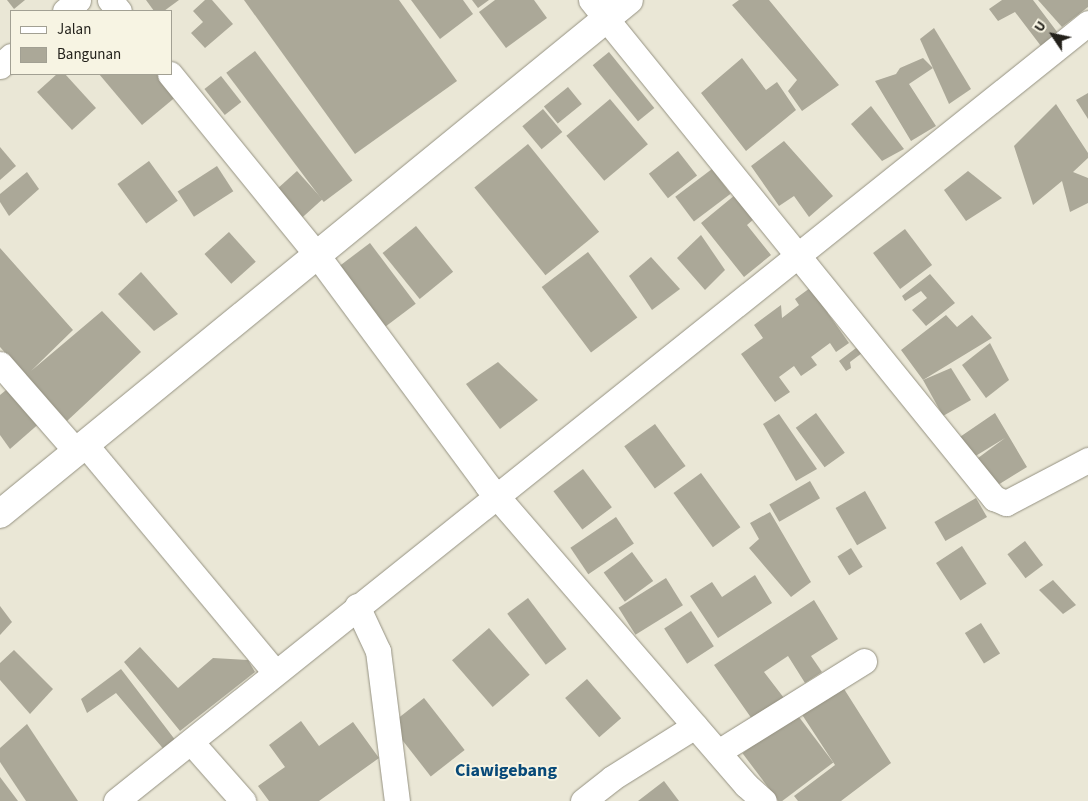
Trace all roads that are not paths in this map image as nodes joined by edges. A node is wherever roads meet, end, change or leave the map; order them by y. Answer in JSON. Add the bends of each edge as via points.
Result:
{"nodes":[{"id":1,"x":78,"y":0,"type":"edge"},
{"id":2,"x":110,"y":0,"type":"edge"},
{"id":3,"x":629,"y":0,"type":"edge"},
{"id":4,"x":66,"y":10,"type":"edge"},
{"id":5,"x":118,"y":10,"type":"edge"},
{"id":6,"x":599,"y":10,"type":"edge"},
{"id":7,"x":1088,"y":23,"type":"edge"},
{"id":8,"x":10,"y":57,"type":"edge"},
{"id":9,"x":0,"y":66,"type":"edge"},
{"id":10,"x":171,"y":75,"type":"edge"},
{"id":11,"x":317,"y":255,"type":"junction"},
{"id":12,"x":797,"y":257,"type":"junction"},
{"id":13,"x":0,"y":364,"type":"edge"},
{"id":14,"x":80,"y":447,"type":"junction"},
{"id":15,"x":1088,"y":460,"type":"edge"},
{"id":16,"x":495,"y":495,"type":"junction"},
{"id":17,"x":0,"y":514,"type":"edge"},
{"id":18,"x":357,"y":606,"type":"junction"},
{"id":19,"x":864,"y":661,"type":"dead end"},
{"id":20,"x":275,"y":672,"type":"junction"},
{"id":21,"x":695,"y":726,"type":"junction"},
{"id":22,"x":191,"y":742,"type":"junction"},
{"id":23,"x":718,"y":752,"type":"junction"},
{"id":24,"x":116,"y":801,"type":"edge"},
{"id":25,"x":242,"y":801,"type":"edge"},
{"id":26,"x":397,"y":801,"type":"edge"},
{"id":27,"x":583,"y":801,"type":"edge"},
{"id":28,"x":764,"y":801,"type":"edge"}],
"edges":[{"from":1,"to":4,"type":"street"},
{"from":2,"to":5,"type":"street"},
{"from":3,"to":6,"type":"main road"},
{"from":6,"to":11,"type":"main road"},
{"from":6,"to":12,"type":"street"},
{"from":7,"to":12,"type":"street"},
{"from":8,"to":9,"type":"street"},
{"from":10,"to":11,"type":"street"},
{"from":11,"to":14,"type":"main road"},
{"from":11,"to":16,"type":"street"},
{"from":12,"to":15,"type":"street","via":[[1000,503],[1012,500]]},
{"from":12,"to":16,"type":"street"},
{"from":13,"to":14,"type":"street"},
{"from":14,"to":17,"type":"main road"},
{"from":14,"to":20,"type":"street"},
{"from":16,"to":18,"type":"street"},
{"from":16,"to":21,"type":"street"},
{"from":18,"to":20,"type":"street"},
{"from":18,"to":26,"type":"street","via":[[378,651]]},
{"from":19,"to":23,"type":"street"},
{"from":20,"to":22,"type":"street"},
{"from":21,"to":23,"type":"street"},
{"from":21,"to":27,"type":"street","via":[[612,778]]},
{"from":22,"to":24,"type":"street"},
{"from":22,"to":25,"type":"street"},
{"from":23,"to":28,"type":"street"}]}
